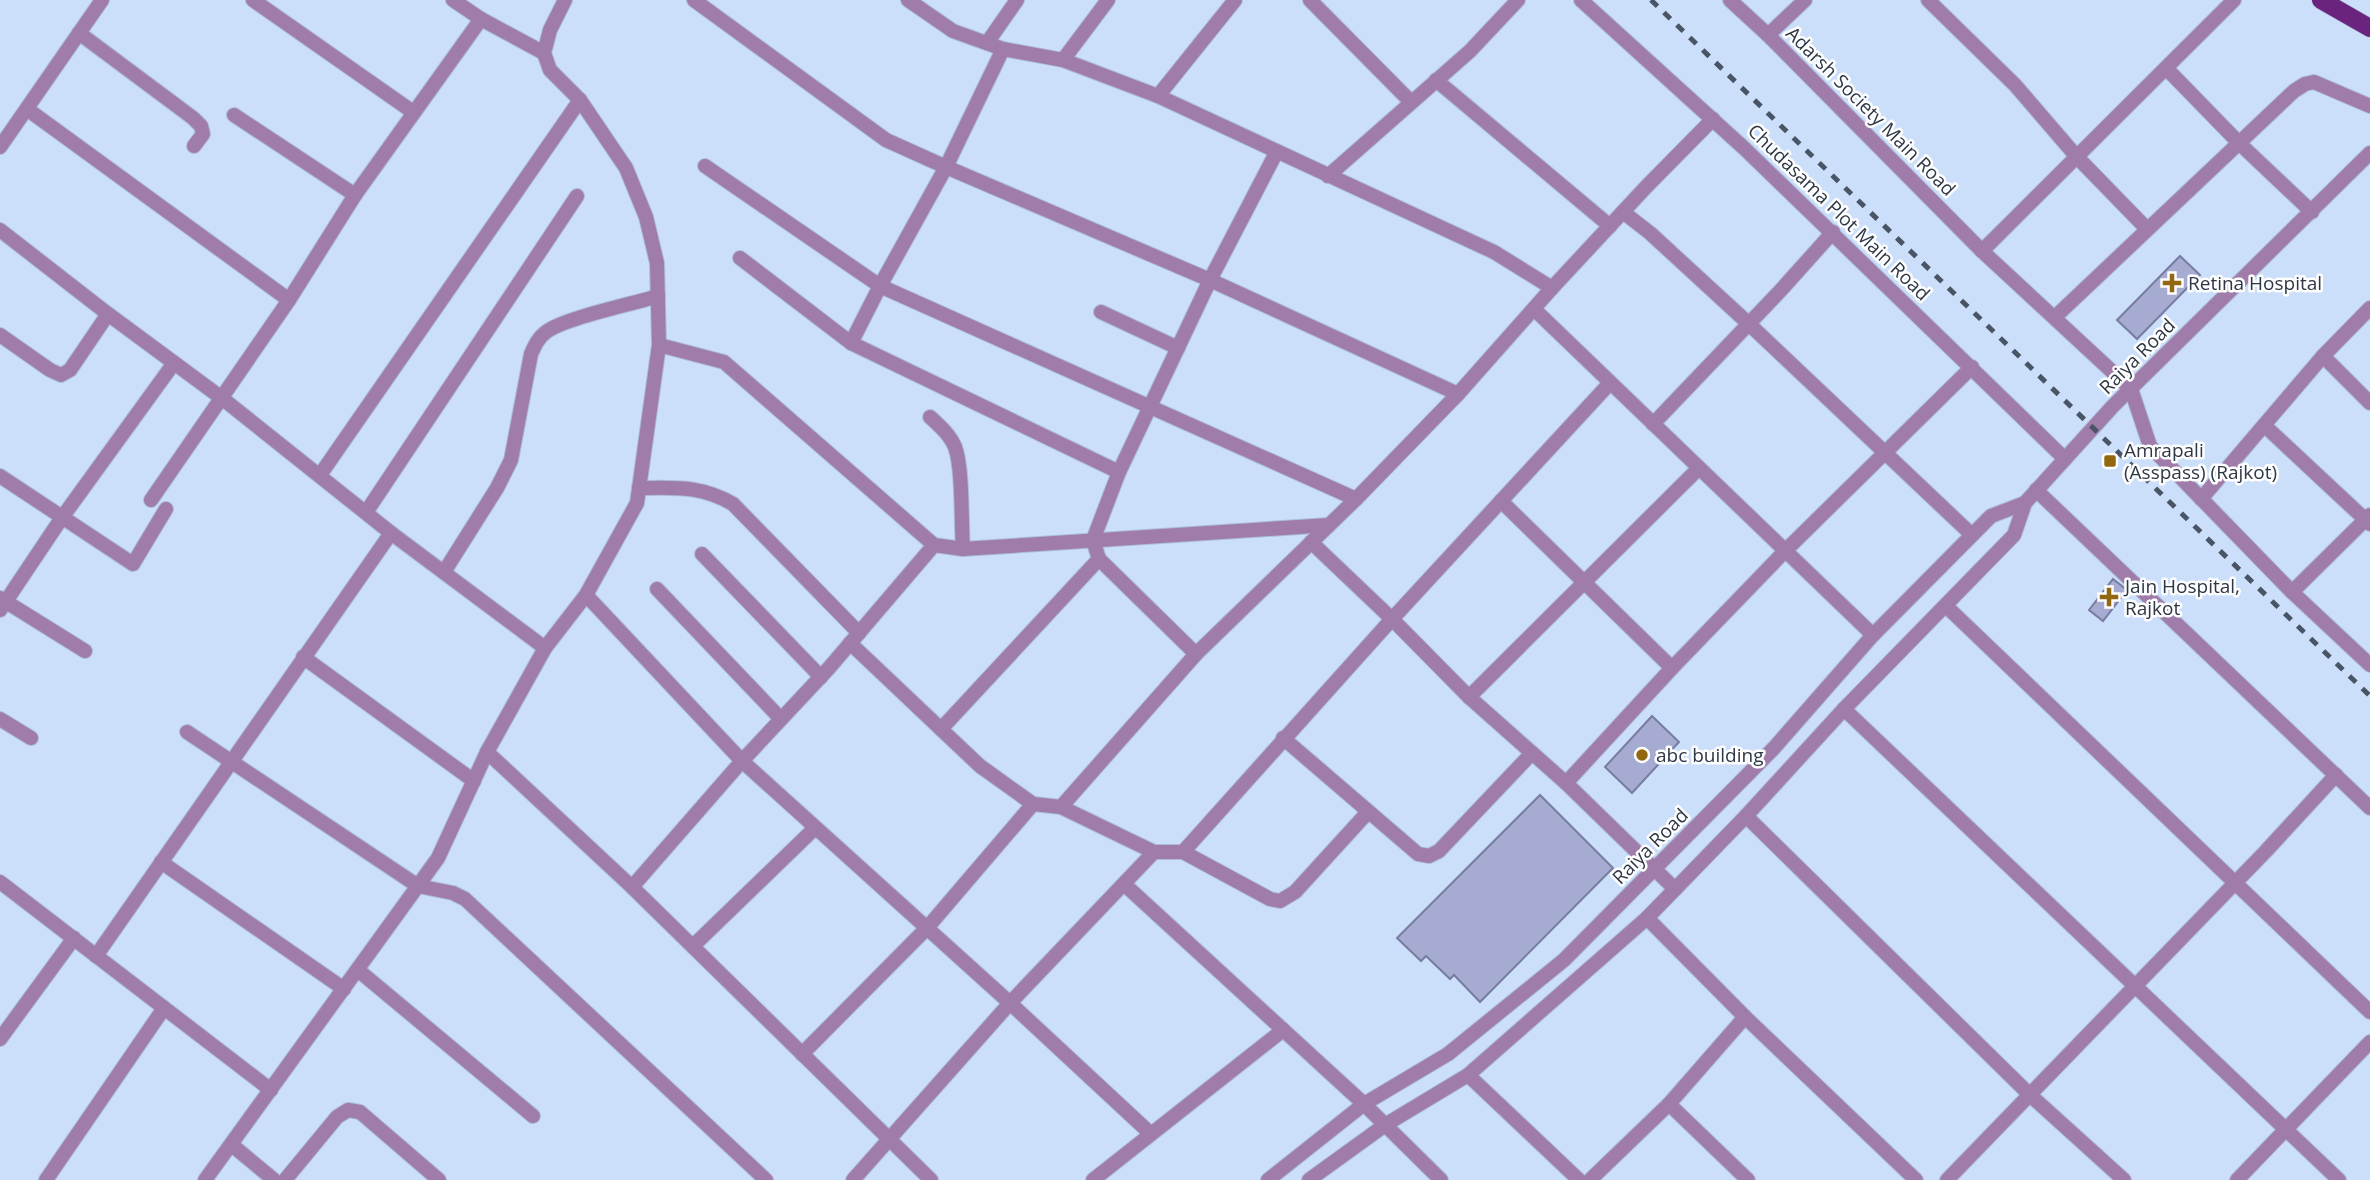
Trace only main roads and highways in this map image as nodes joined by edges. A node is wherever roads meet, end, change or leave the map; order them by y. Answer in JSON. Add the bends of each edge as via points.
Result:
{"nodes":[{"id":1,"x":2321,"y":0,"type":"edge"},
{"id":2,"x":2370,"y":28,"type":"edge"}],
"edges":[{"from":1,"to":2,"type":"main road"}]}
